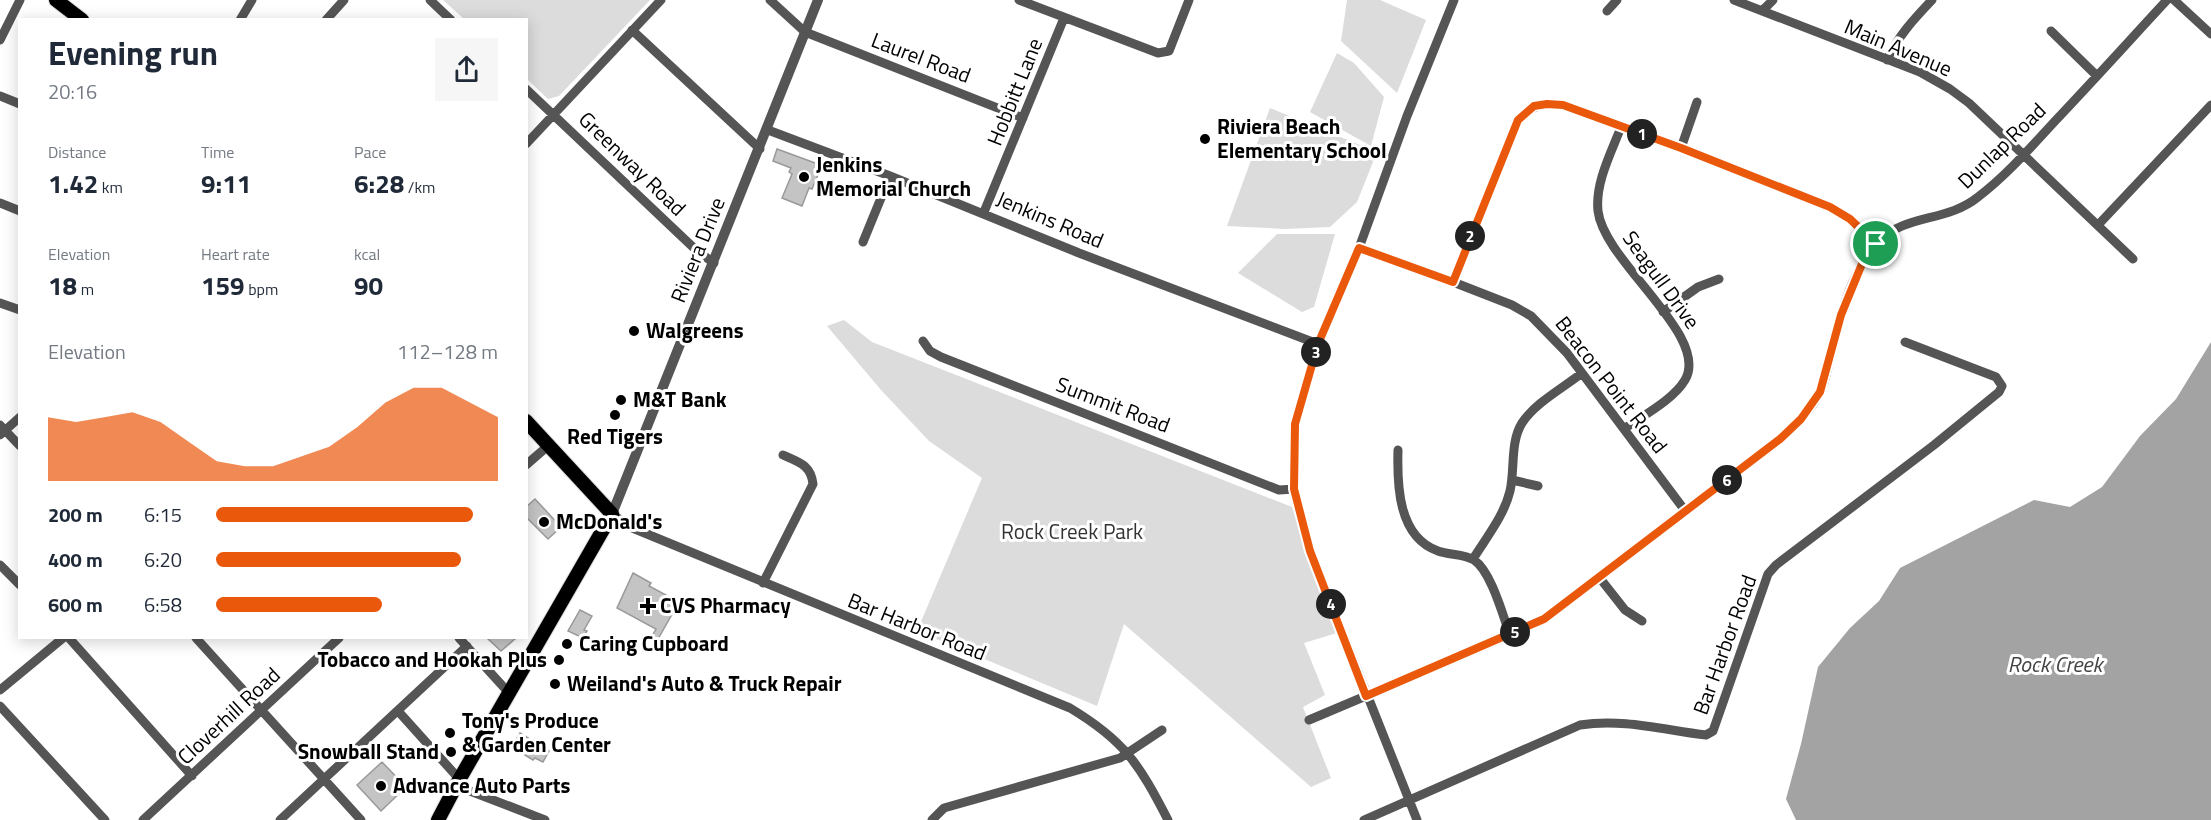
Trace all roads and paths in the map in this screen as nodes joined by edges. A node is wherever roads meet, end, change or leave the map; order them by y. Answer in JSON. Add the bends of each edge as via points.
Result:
{"nodes":[{"id":1,"x":20,"y":0,"type":"edge"},
{"id":2,"x":56,"y":0,"type":"edge"},
{"id":3,"x":252,"y":0,"type":"edge"},
{"id":4,"x":344,"y":0,"type":"edge"},
{"id":5,"x":430,"y":0,"type":"edge"},
{"id":6,"x":661,"y":0,"type":"edge"},
{"id":7,"x":770,"y":0,"type":"edge"},
{"id":8,"x":818,"y":0,"type":"edge"},
{"id":9,"x":1019,"y":0,"type":"edge"},
{"id":10,"x":1189,"y":0,"type":"edge"},
{"id":11,"x":1455,"y":0,"type":"edge"},
{"id":12,"x":1617,"y":0,"type":"edge"},
{"id":13,"x":1734,"y":0,"type":"edge"},
{"id":14,"x":1773,"y":0,"type":"edge"},
{"id":15,"x":1932,"y":0,"type":"edge"},
{"id":16,"x":2167,"y":0,"type":"edge"},
{"id":17,"x":2174,"y":0,"type":"edge"},
{"id":18,"x":1607,"y":11,"type":"dead end"},
{"id":19,"x":1762,"y":11,"type":"junction"},
{"id":20,"x":79,"y":18,"type":"edge"},
{"id":21,"x":241,"y":18,"type":"edge"},
{"id":22,"x":328,"y":18,"type":"edge"},
{"id":23,"x":449,"y":18,"type":"edge"},
{"id":24,"x":1064,"y":18,"type":"junction"},
{"id":25,"x":632,"y":30,"type":"junction"},
{"id":26,"x":2051,"y":31,"type":"dead end"},
{"id":27,"x":805,"y":32,"type":"junction"},
{"id":28,"x":2211,"y":34,"type":"edge"},
{"id":29,"x":0,"y":40,"type":"edge"},
{"id":30,"x":1887,"y":60,"type":"junction"},
{"id":31,"x":2097,"y":76,"type":"junction"},
{"id":32,"x":528,"y":91,"type":"edge"},
{"id":33,"x":0,"y":96,"type":"edge"},
{"id":34,"x":1697,"y":102,"type":"dead end"},
{"id":35,"x":18,"y":103,"type":"edge"},
{"id":36,"x":2211,"y":105,"type":"edge"},
{"id":37,"x":553,"y":114,"type":"junction"},
{"id":38,"x":1023,"y":118,"type":"junction"},
{"id":39,"x":1621,"y":127,"type":"junction"},
{"id":40,"x":768,"y":130,"type":"junction"},
{"id":41,"x":528,"y":142,"type":"edge"},
{"id":42,"x":760,"y":148,"type":"junction"},
{"id":43,"x":1681,"y":148,"type":"junction"},
{"id":44,"x":2024,"y":155,"type":"junction"},
{"id":45,"x":890,"y":176,"type":"junction"},
{"id":46,"x":0,"y":203,"type":"edge"},
{"id":47,"x":18,"y":210,"type":"edge"},
{"id":48,"x":984,"y":212,"type":"junction"},
{"id":49,"x":2098,"y":225,"type":"junction"},
{"id":50,"x":863,"y":242,"type":"dead end"},
{"id":51,"x":1876,"y":244,"type":"junction"},
{"id":52,"x":1359,"y":248,"type":"junction"},
{"id":53,"x":2133,"y":259,"type":"dead end"},
{"id":54,"x":714,"y":263,"type":"junction"},
{"id":55,"x":1719,"y":279,"type":"dead end"},
{"id":56,"x":1453,"y":282,"type":"junction"},
{"id":57,"x":0,"y":303,"type":"edge"},
{"id":58,"x":18,"y":309,"type":"edge"},
{"id":59,"x":1663,"y":312,"type":"junction"},
{"id":60,"x":923,"y":341,"type":"dead end"},
{"id":61,"x":1905,"y":342,"type":"dead end"},
{"id":62,"x":1318,"y":344,"type":"junction"},
{"id":63,"x":1582,"y":373,"type":"junction"},
{"id":64,"x":18,"y":418,"type":"edge"},
{"id":65,"x":528,"y":423,"type":"edge"},
{"id":66,"x":1624,"y":429,"type":"junction"},
{"id":67,"x":2,"y":430,"type":"edge"},
{"id":68,"x":18,"y":444,"type":"edge"},
{"id":69,"x":549,"y":445,"type":"junction"},
{"id":70,"x":1398,"y":450,"type":"dead end"},
{"id":71,"x":783,"y":455,"type":"dead end"},
{"id":72,"x":528,"y":463,"type":"edge"},
{"id":73,"x":1512,"y":480,"type":"junction"},
{"id":74,"x":1538,"y":486,"type":"dead end"},
{"id":75,"x":1294,"y":489,"type":"junction"},
{"id":76,"x":1686,"y":512,"type":"junction"},
{"id":77,"x":612,"y":514,"type":"junction"},
{"id":78,"x":1473,"y":559,"type":"junction"},
{"id":79,"x":0,"y":565,"type":"edge"},
{"id":80,"x":1599,"y":577,"type":"junction"},
{"id":81,"x":18,"y":583,"type":"edge"},
{"id":82,"x":763,"y":583,"type":"junction"},
{"id":83,"x":1642,"y":621,"type":"dead end"},
{"id":84,"x":1510,"y":635,"type":"junction"},
{"id":85,"x":62,"y":639,"type":"edge"},
{"id":86,"x":70,"y":639,"type":"edge"},
{"id":87,"x":197,"y":639,"type":"edge"},
{"id":88,"x":323,"y":639,"type":"edge"},
{"id":89,"x":338,"y":639,"type":"edge"},
{"id":90,"x":460,"y":639,"type":"edge"},
{"id":91,"x":330,"y":646,"type":"junction"},
{"id":92,"x":467,"y":646,"type":"junction"},
{"id":93,"x":0,"y":690,"type":"edge"},
{"id":94,"x":509,"y":693,"type":"junction"},
{"id":95,"x":1366,"y":696,"type":"junction"},
{"id":96,"x":0,"y":706,"type":"edge"},
{"id":97,"x":263,"y":709,"type":"junction"},
{"id":98,"x":398,"y":711,"type":"junction"},
{"id":99,"x":1309,"y":720,"type":"dead end"},
{"id":100,"x":1162,"y":730,"type":"dead end"},
{"id":101,"x":1128,"y":752,"type":"junction"},
{"id":102,"x":192,"y":776,"type":"junction"},
{"id":103,"x":324,"y":779,"type":"junction"},
{"id":104,"x":459,"y":780,"type":"junction"},
{"id":105,"x":1408,"y":800,"type":"junction"},
{"id":106,"x":105,"y":820,"type":"edge"},
{"id":107,"x":142,"y":820,"type":"edge"},
{"id":108,"x":279,"y":820,"type":"edge"},
{"id":109,"x":362,"y":820,"type":"edge"},
{"id":110,"x":438,"y":820,"type":"edge"},
{"id":111,"x":545,"y":820,"type":"edge"},
{"id":112,"x":932,"y":820,"type":"edge"},
{"id":113,"x":1168,"y":820,"type":"edge"},
{"id":114,"x":1364,"y":820,"type":"edge"},
{"id":115,"x":1417,"y":820,"type":"edge"}],
"edges":[{"from":1,"to":29,"type":"street"},
{"from":2,"to":20,"type":"main road"},
{"from":3,"to":21,"type":"street"},
{"from":4,"to":22,"type":"street"},
{"from":5,"to":23,"type":"street"},
{"from":6,"to":25,"type":"street"},
{"from":7,"to":27,"type":"street"},
{"from":8,"to":27,"type":"street","name":"Riviera Drive"},
{"from":9,"to":24,"type":"street"},
{"from":10,"to":24,"type":"street","via":[[1169,51],[1158,53]]},
{"from":11,"to":52,"type":"street"},
{"from":12,"to":18,"type":"street"},
{"from":13,"to":19,"type":"street","name":"Main Avenue"},
{"from":14,"to":19,"type":"street"},
{"from":15,"to":30,"type":"street","via":[[1901,35]]},
{"from":16,"to":31,"type":"street","name":"Dunlap Road"},
{"from":17,"to":28,"type":"street"},
{"from":19,"to":30,"type":"street","name":"Main Avenue"},
{"from":24,"to":38,"type":"street","name":"Hobbitt Lane"},
{"from":25,"to":37,"type":"street"},
{"from":25,"to":42,"type":"street"},
{"from":26,"to":31,"type":"street"},
{"from":27,"to":38,"type":"street","name":"Laurel Road"},
{"from":27,"to":40,"type":"street","name":"Riviera Drive"},
{"from":30,"to":44,"type":"street","name":"Main Avenue","via":[[1950,89]]},
{"from":31,"to":44,"type":"street","name":"Dunlap Road"},
{"from":32,"to":37,"type":"street","name":"Greenway Road"},
{"from":33,"to":35,"type":"street"},
{"from":34,"to":43,"type":"street"},
{"from":36,"to":49,"type":"street"},
{"from":37,"to":41,"type":"street"},
{"from":37,"to":54,"type":"street","name":"Greenway Road"},
{"from":38,"to":48,"type":"street","name":"Hobbitt Lane"},
{"from":39,"to":43,"type":"street"},
{"from":39,"to":56,"type":"street","via":[[1563,105],[1534,106],[1525,111],[1511,132]]},
{"from":39,"to":59,"type":"street","name":"Seagull Drive","via":[[1598,194],[1601,225],[1619,256]]},
{"from":40,"to":42,"type":"street","name":"Riviera Drive"},
{"from":40,"to":45,"type":"street","name":"Jenkins Road"},
{"from":42,"to":54,"type":"street","name":"Riviera Drive"},
{"from":43,"to":51,"type":"street","via":[[1830,207],[1850,219]]},
{"from":44,"to":49,"type":"street","name":"Main Avenue"},
{"from":44,"to":51,"type":"street","name":"Dunlap Road","via":[[1963,209],[1904,223]]},
{"from":45,"to":48,"type":"street","name":"Jenkins Road"},
{"from":45,"to":50,"type":"street"},
{"from":46,"to":47,"type":"street"},
{"from":48,"to":62,"type":"street","name":"Jenkins Road","via":[[1079,253]]},
{"from":49,"to":53,"type":"street","name":"Main Avenue"},
{"from":51,"to":76,"type":"street","name":"Dunlap Road","via":[[1864,259],[1841,315],[1820,392],[1811,407],[1780,439]]},
{"from":52,"to":56,"type":"street","name":"Beacon Point Road"},
{"from":52,"to":62,"type":"street"},
{"from":54,"to":77,"type":"street","name":"Riviera Drive"},
{"from":55,"to":59,"type":"street","via":[[1698,287]]},
{"from":56,"to":63,"type":"street","name":"Beacon Point Road","via":[[1531,316]]},
{"from":57,"to":58,"type":"street"},
{"from":59,"to":66,"type":"street","name":"Seagull Drive","via":[[1688,349],[1689,371],[1673,393]]},
{"from":60,"to":75,"type":"street","name":"Summit Road","via":[[941,357],[1279,490]]},
{"from":61,"to":105,"type":"street","name":"Bar Harbor Road","via":[[1996,376],[2002,386],[1934,445],[1768,574],[1713,731],[1706,735],[1626,723],[1581,725]]},
{"from":62,"to":75,"type":"street","via":[[1295,424]]},
{"from":63,"to":66,"type":"street","name":"Beacon Point Road"},
{"from":63,"to":73,"type":"street","via":[[1533,410],[1521,425]]},
{"from":64,"to":67,"type":"street"},
{"from":65,"to":69,"type":"main road"},
{"from":66,"to":76,"type":"street","name":"Beacon Point Road"},
{"from":67,"to":68,"type":"street"},
{"from":69,"to":72,"type":"street"},
{"from":69,"to":77,"type":"main road"},
{"from":70,"to":78,"type":"street","via":[[1399,493],[1416,537],[1437,551]]},
{"from":71,"to":82,"type":"street","via":[[805,465],[813,484]]},
{"from":73,"to":74,"type":"street"},
{"from":73,"to":78,"type":"street","via":[[1506,504]]},
{"from":75,"to":95,"type":"street","via":[[1310,551]]},
{"from":76,"to":80,"type":"street","name":"Dunlap Road"},
{"from":77,"to":82,"type":"street","name":"Bar Harbor Road","via":[[630,527]]},
{"from":77,"to":94,"type":"main road"},
{"from":78,"to":84,"type":"street","via":[[1492,587]]},
{"from":79,"to":81,"type":"street"},
{"from":80,"to":83,"type":"street","via":[[1625,610]]},
{"from":80,"to":84,"type":"street","name":"Dunlap Road","via":[[1544,619]]},
{"from":82,"to":101,"type":"street","name":"Bar Harbor Road","via":[[1070,708],[1101,727]]},
{"from":84,"to":95,"type":"street","name":"Dunlap Road"},
{"from":85,"to":93,"type":"street"},
{"from":86,"to":102,"type":"street"},
{"from":87,"to":97,"type":"street"},
{"from":88,"to":91,"type":"street"},
{"from":89,"to":91,"type":"street","name":"Cloverhill Road"},
{"from":90,"to":92,"type":"street"},
{"from":91,"to":97,"type":"street","name":"Cloverhill Road"},
{"from":92,"to":94,"type":"street"},
{"from":92,"to":98,"type":"street"},
{"from":94,"to":104,"type":"main road"},
{"from":95,"to":99,"type":"street","name":"Dunlap Road"},
{"from":95,"to":105,"type":"street"},
{"from":96,"to":106,"type":"street"},
{"from":97,"to":102,"type":"street","name":"Cloverhill Road"},
{"from":97,"to":103,"type":"street"},
{"from":98,"to":103,"type":"street"},
{"from":98,"to":104,"type":"street"},
{"from":100,"to":101,"type":"street"},
{"from":101,"to":112,"type":"street","via":[[1120,758],[944,808]]},
{"from":101,"to":113,"type":"street","name":"Bar Harbor Road"},
{"from":102,"to":107,"type":"street","name":"Cloverhill Road"},
{"from":103,"to":108,"type":"street"},
{"from":103,"to":109,"type":"street"},
{"from":104,"to":110,"type":"main road"},
{"from":104,"to":111,"type":"street","via":[[470,791]]},
{"from":105,"to":114,"type":"street","name":"Bar Harbor Road"},
{"from":105,"to":115,"type":"street"}]}
